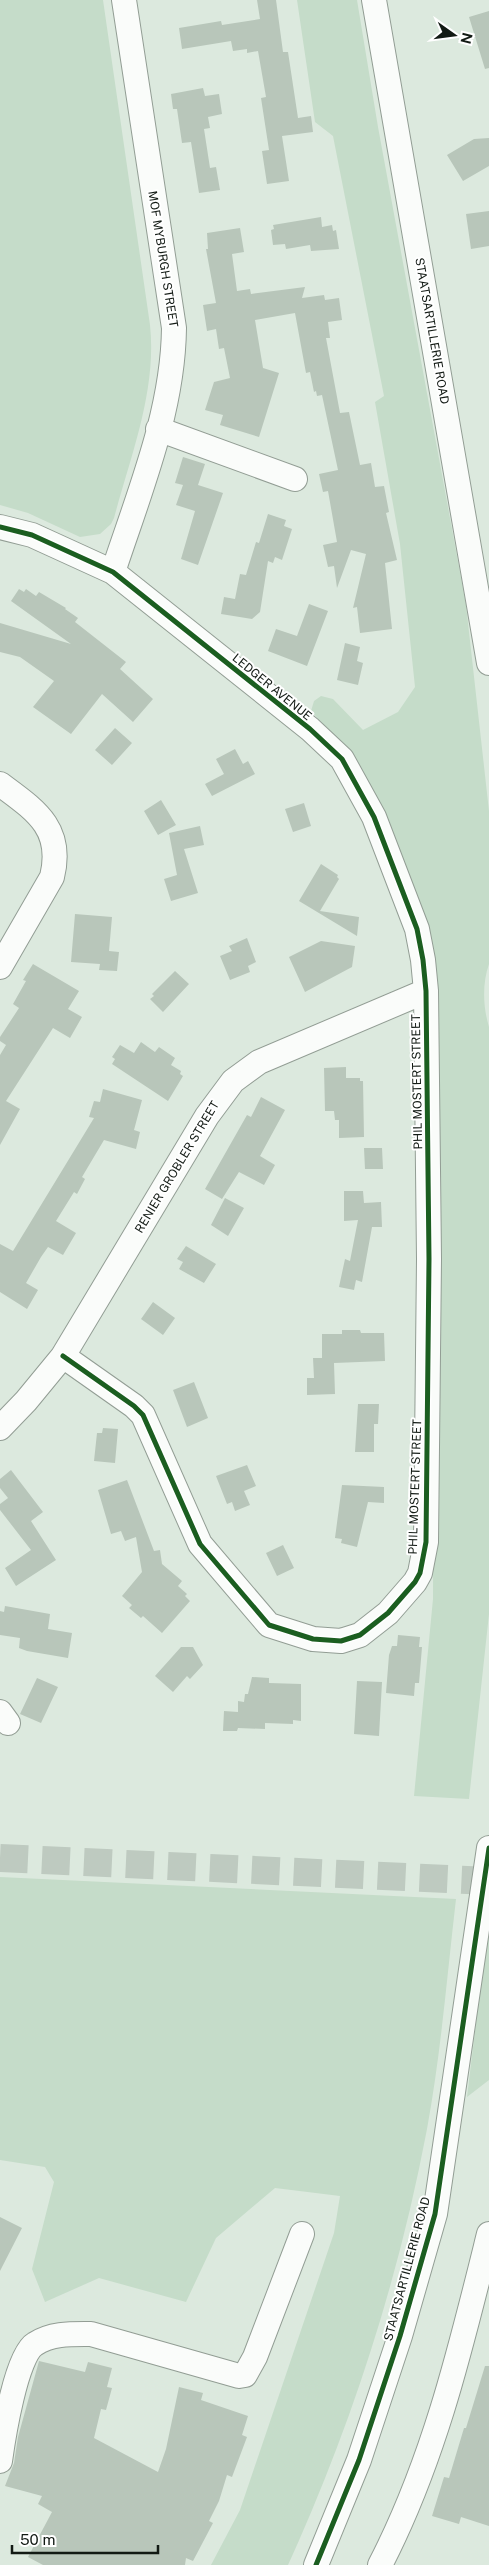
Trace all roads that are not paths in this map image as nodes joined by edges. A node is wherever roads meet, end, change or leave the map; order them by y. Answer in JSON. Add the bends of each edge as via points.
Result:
{"nodes":[{"id":1,"x":124,"y":0,"type":"edge"},
{"id":2,"x":374,"y":0,"type":"edge"},
{"id":3,"x":384,"y":0,"type":"edge"},
{"id":4,"x":158,"y":430,"type":"junction"},
{"id":5,"x":295,"y":478,"type":"dead end"},
{"id":6,"x":0,"y":527,"type":"edge"},
{"id":7,"x":113,"y":572,"type":"junction"},
{"id":8,"x":489,"y":578,"type":"edge"},
{"id":9,"x":489,"y":663,"type":"edge"},
{"id":10,"x":0,"y":784,"type":"edge"},
{"id":11,"x":0,"y":967,"type":"edge"},
{"id":12,"x":426,"y":991,"type":"junction"},
{"id":13,"x":63,"y":1356,"type":"junction"},
{"id":14,"x":0,"y":1428,"type":"edge"},
{"id":15,"x":489,"y":1848,"type":"edge"},
{"id":16,"x":302,"y":2234,"type":"dead end"},
{"id":17,"x":489,"y":2234,"type":"edge"},
{"id":18,"x":0,"y":2461,"type":"edge"},
{"id":19,"x":316,"y":2565,"type":"edge"},
{"id":20,"x":380,"y":2565,"type":"edge"}],
"edges":[{"from":1,"to":4,"type":"street","name":"MOF MYBURGH STREET","via":[[174,328],[171,372]]},
{"from":2,"to":9,"type":"street","name":"STAATSARTILLERIE ROAD"},
{"from":3,"to":8,"type":"street","name":"STAATSARTILLERIE ROAD"},
{"from":4,"to":5,"type":"street"},
{"from":4,"to":7,"type":"street","name":"MOF MYBURGH STREET"},
{"from":6,"to":7,"type":"street","name":"LEDGER AVENUE","via":[[32,535]]},
{"from":7,"to":12,"type":"street","name":"LEDGER AVENUE","via":[[342,759],[374,818],[417,928]]},
{"from":10,"to":11,"type":"street","via":[[34,810],[56,844],[52,876]]},
{"from":12,"to":13,"type":"street","name":"RENIER GROBLER STREET","via":[[259,1062],[233,1081],[207,1116]]},
{"from":12,"to":13,"type":"street","name":"PHIL MOSTERT STREET","via":[[429,1259],[426,1542],[420,1573],[410,1590],[388,1613],[360,1635],[340,1641],[313,1639],[269,1625],[200,1544],[143,1415]]},
{"from":13,"to":14,"type":"street","name":"RENIER GROBLER STREET"},
{"from":15,"to":19,"type":"street","name":"STAATSARTILLERIE ROAD","via":[[435,2214],[400,2336],[359,2460]]},
{"from":16,"to":18,"type":"street","via":[[255,2357],[245,2375],[239,2376],[91,2334],[46,2338],[33,2344],[26,2352],[12,2399]]},
{"from":17,"to":20,"type":"street","via":[[436,2433]]}]}
